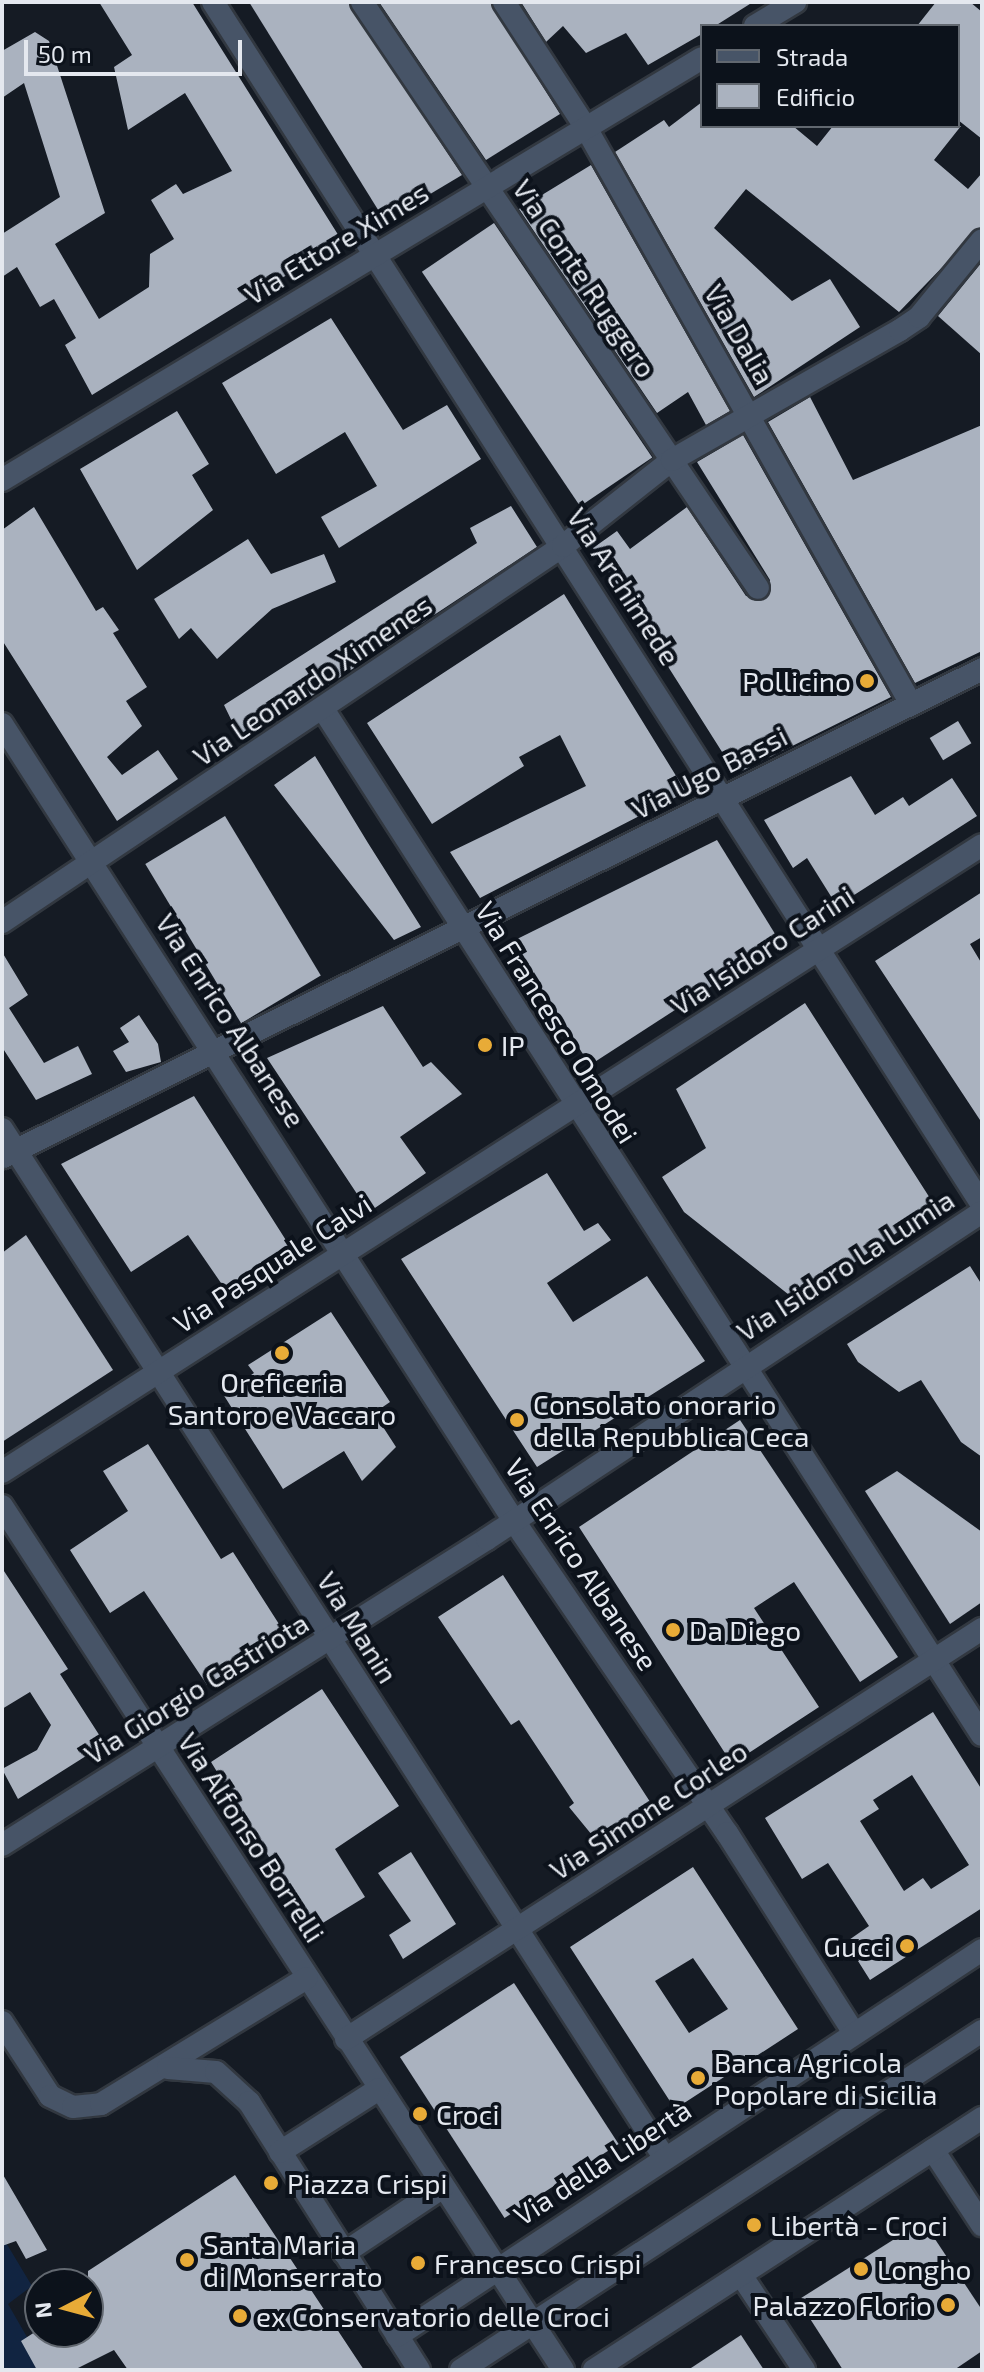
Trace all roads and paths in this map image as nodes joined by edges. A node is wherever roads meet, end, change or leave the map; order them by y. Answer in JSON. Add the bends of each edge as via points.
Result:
{"nodes":[{"id":1,"x":213,"y":2,"type":"edge"},
{"id":2,"x":362,"y":2,"type":"edge"},
{"id":3,"x":504,"y":2,"type":"edge"},
{"id":4,"x":795,"y":2,"type":"edge"},
{"id":5,"x":758,"y":24,"type":"edge"},
{"id":6,"x":700,"y":59,"type":"edge"},
{"id":7,"x":586,"y":128,"type":"junction"},
{"id":8,"x":487,"y":188,"type":"junction"},
{"id":9,"x":982,"y":240,"type":"edge"},
{"id":10,"x":376,"y":255,"type":"junction"},
{"id":11,"x":751,"y":412,"type":"junction"},
{"id":12,"x":672,"y":460,"type":"junction"},
{"id":13,"x":2,"y":480,"type":"edge"},
{"id":14,"x":563,"y":546,"type":"junction"},
{"id":15,"x":758,"y":588,"type":"dead end"},
{"id":16,"x":982,"y":669,"type":"edge"},
{"id":17,"x":911,"y":704,"type":"junction"},
{"id":18,"x":323,"y":709,"type":"junction"},
{"id":19,"x":2,"y":724,"type":"edge"},
{"id":20,"x":724,"y":797,"type":"junction"},
{"id":21,"x":982,"y":845,"type":"edge"},
{"id":22,"x":94,"y":864,"type":"junction"},
{"id":23,"x":2,"y":922,"type":"edge"},
{"id":24,"x":463,"y":930,"type":"junction"},
{"id":25,"x":822,"y":948,"type":"junction"},
{"id":26,"x":216,"y":1050,"type":"junction"},
{"id":27,"x":575,"y":1106,"type":"junction"},
{"id":28,"x":2,"y":1129,"type":"edge"},
{"id":29,"x":8,"y":1154,"type":"edge"},
{"id":30,"x":982,"y":1205,"type":"edge"},
{"id":31,"x":982,"y":1212,"type":"edge"},
{"id":32,"x":347,"y":1252,"type":"junction"},
{"id":33,"x":742,"y":1368,"type":"junction"},
{"id":34,"x":162,"y":1369,"type":"junction"},
{"id":35,"x":2,"y":1472,"type":"edge"},
{"id":36,"x":2,"y":1506,"type":"edge"},
{"id":37,"x":514,"y":1521,"type":"junction"},
{"id":38,"x":982,"y":1629,"type":"edge"},
{"id":39,"x":329,"y":1639,"type":"junction"},
{"id":40,"x":933,"y":1660,"type":"junction"},
{"id":41,"x":982,"y":1735,"type":"edge"},
{"id":42,"x":158,"y":1746,"type":"junction"},
{"id":43,"x":709,"y":1806,"type":"junction"},
{"id":44,"x":2,"y":1845,"type":"edge"},
{"id":45,"x":517,"y":1930,"type":"junction"},
{"id":46,"x":982,"y":1950,"type":"edge"},
{"id":47,"x":307,"y":1978,"type":"junction"},
{"id":48,"x":2,"y":2022,"type":"edge"},
{"id":49,"x":982,"y":2031,"type":"edge"},
{"id":50,"x":854,"y":2033,"type":"junction"},
{"id":51,"x":346,"y":2039,"type":"junction"},
{"id":52,"x":168,"y":2068,"type":"junction"},
{"id":53,"x":379,"y":2089,"type":"junction"},
{"id":54,"x":982,"y":2118,"type":"edge"},
{"id":55,"x":933,"y":2150,"type":"junction"},
{"id":56,"x":280,"y":2152,"type":"junction"},
{"id":57,"x":664,"y":2157,"type":"junction"},
{"id":58,"x":443,"y":2187,"type":"junction"},
{"id":59,"x":982,"y":2225,"type":"edge"},
{"id":60,"x":344,"y":2253,"type":"junction"},
{"id":61,"x":495,"y":2267,"type":"junction"},
{"id":62,"x":741,"y":2275,"type":"junction"},
{"id":63,"x":532,"y":2323,"type":"junction"},
{"id":64,"x":397,"y":2336,"type":"junction"},
{"id":65,"x":419,"y":2370,"type":"edge"},
{"id":66,"x":461,"y":2370,"type":"edge"},
{"id":67,"x":563,"y":2370,"type":"edge"},
{"id":68,"x":594,"y":2370,"type":"edge"},
{"id":69,"x":804,"y":2370,"type":"edge"}],
"edges":[{"from":1,"to":10,"type":"street","name":"Via Archimede"},
{"from":2,"to":8,"type":"street","name":"Via Conte Ruggero"},
{"from":3,"to":7,"type":"street","name":"Via Dalia"},
{"from":4,"to":5,"type":"street"},
{"from":6,"to":7,"type":"street","name":"Via Ettore Ximes"},
{"from":7,"to":8,"type":"street","name":"Via Ettore Ximes"},
{"from":7,"to":11,"type":"street","name":"Via Dalia"},
{"from":8,"to":10,"type":"street","name":"Via Ettore Ximes"},
{"from":8,"to":12,"type":"street","name":"Via Conte Ruggero"},
{"from":9,"to":11,"type":"street","name":"Via Leonardo Ximenes","via":[[919,317]]},
{"from":10,"to":13,"type":"street","name":"Via Ettore Ximes"},
{"from":10,"to":14,"type":"street","name":"Via Archimede"},
{"from":11,"to":12,"type":"street","name":"Via Leonardo Ximenes"},
{"from":11,"to":17,"type":"street","name":"Via Dalia"},
{"from":12,"to":14,"type":"street","name":"Via Leonardo Ximenes"},
{"from":12,"to":15,"type":"street","name":"Via Conte Ruggero"},
{"from":14,"to":18,"type":"street","name":"Via Leonardo Ximenes"},
{"from":14,"to":20,"type":"street","name":"Via Archimede"},
{"from":16,"to":17,"type":"street","name":"Via Ugo Bassi"},
{"from":17,"to":20,"type":"street","name":"Via Ugo Bassi"},
{"from":18,"to":22,"type":"street","name":"Via Leonardo Ximenes"},
{"from":18,"to":24,"type":"street","name":"Via Francesco Omodei"},
{"from":19,"to":22,"type":"street","name":"Via Enrico Albanese"},
{"from":20,"to":24,"type":"street","name":"Via Ugo Bassi"},
{"from":20,"to":25,"type":"street","name":"Via Archimede"},
{"from":21,"to":25,"type":"street","name":"Via Isidoro Carini"},
{"from":22,"to":23,"type":"street","name":"Via Leonardo Ximenes"},
{"from":22,"to":26,"type":"street","name":"Via Enrico Albanese"},
{"from":24,"to":26,"type":"street","name":"Via Ugo Bassi"},
{"from":24,"to":27,"type":"street","name":"Via Francesco Omodei"},
{"from":25,"to":27,"type":"street","name":"Via Isidoro Carini"},
{"from":25,"to":30,"type":"street","name":"Via Archimede"},
{"from":26,"to":29,"type":"street","name":"Via Ugo Bassi"},
{"from":26,"to":32,"type":"street","name":"Via Enrico Albanese"},
{"from":27,"to":32,"type":"street","name":"Via Pasquale Calvi"},
{"from":27,"to":33,"type":"street","name":"Via Francesco Omodei"},
{"from":28,"to":29,"type":"street","name":"Via Manin"},
{"from":29,"to":34,"type":"street","name":"Via Manin"},
{"from":31,"to":33,"type":"street","name":"Via Isidoro La Lumia"},
{"from":32,"to":34,"type":"street","name":"Via Pasquale Calvi"},
{"from":32,"to":37,"type":"street","name":"Via Enrico Albanese"},
{"from":33,"to":37,"type":"street","name":"Via Giorgio Castriota"},
{"from":33,"to":40,"type":"street","name":"Via Francesco Omodei"},
{"from":34,"to":35,"type":"street","name":"Via Pasquale Calvi"},
{"from":34,"to":39,"type":"street","name":"Via Manin"},
{"from":36,"to":42,"type":"street","name":"Via Alfonso Borrelli"},
{"from":37,"to":39,"type":"street","name":"Via Giorgio Castriota"},
{"from":37,"to":43,"type":"street","name":"Via Enrico Albanese"},
{"from":38,"to":40,"type":"street","name":"Via Simone Corleo"},
{"from":39,"to":42,"type":"street","name":"Via Giorgio Castriota"},
{"from":39,"to":45,"type":"street","name":"Via Manin"},
{"from":40,"to":41,"type":"street","name":"Via Francesco Omodei"},
{"from":40,"to":43,"type":"street","name":"Via Simone Corleo"},
{"from":42,"to":44,"type":"street","name":"Via Giorgio Castriota"},
{"from":42,"to":47,"type":"street","name":"Via Alfonso Borrelli"},
{"from":43,"to":45,"type":"street","name":"Via Simone Corleo"},
{"from":43,"to":50,"type":"street","name":"Via Enrico Albanese"},
{"from":45,"to":51,"type":"street","name":"Via Simone Corleo"},
{"from":45,"to":57,"type":"street","name":"Via Manin"},
{"from":46,"to":50,"type":"street","name":"Via della Libertà"},
{"from":47,"to":51,"type":"street","name":"Via Alfonso Borrelli"},
{"from":47,"to":52,"type":"street"},
{"from":48,"to":52,"type":"street","via":[[50,2096],[73,2107],[101,2104]]},
{"from":49,"to":63,"type":"street"},
{"from":50,"to":57,"type":"street","name":"Via della Libertà"},
{"from":51,"to":53,"type":"street","name":"Via Alfonso Borrelli"},
{"from":52,"to":56,"type":"street","via":[[195,2065],[234,2085]]},
{"from":53,"to":56,"type":"street"},
{"from":53,"to":58,"type":"street","name":"Via Alfonso Borrelli"},
{"from":54,"to":55,"type":"street"},
{"from":55,"to":59,"type":"street"},
{"from":55,"to":62,"type":"street"},
{"from":56,"to":60,"type":"street"},
{"from":57,"to":61,"type":"street","name":"Via della Libertà"},
{"from":58,"to":60,"type":"street"},
{"from":58,"to":61,"type":"street","name":"Via Alfonso Borrelli"},
{"from":60,"to":64,"type":"street"},
{"from":61,"to":63,"type":"street","name":"Via Alfonso Borrelli"},
{"from":61,"to":64,"type":"street","name":"Via della Libertà"},
{"from":62,"to":68,"type":"street"},
{"from":62,"to":69,"type":"street"},
{"from":63,"to":66,"type":"street"},
{"from":63,"to":67,"type":"street","name":"Via Alfonso Borrelli"},
{"from":64,"to":65,"type":"street"}]}
